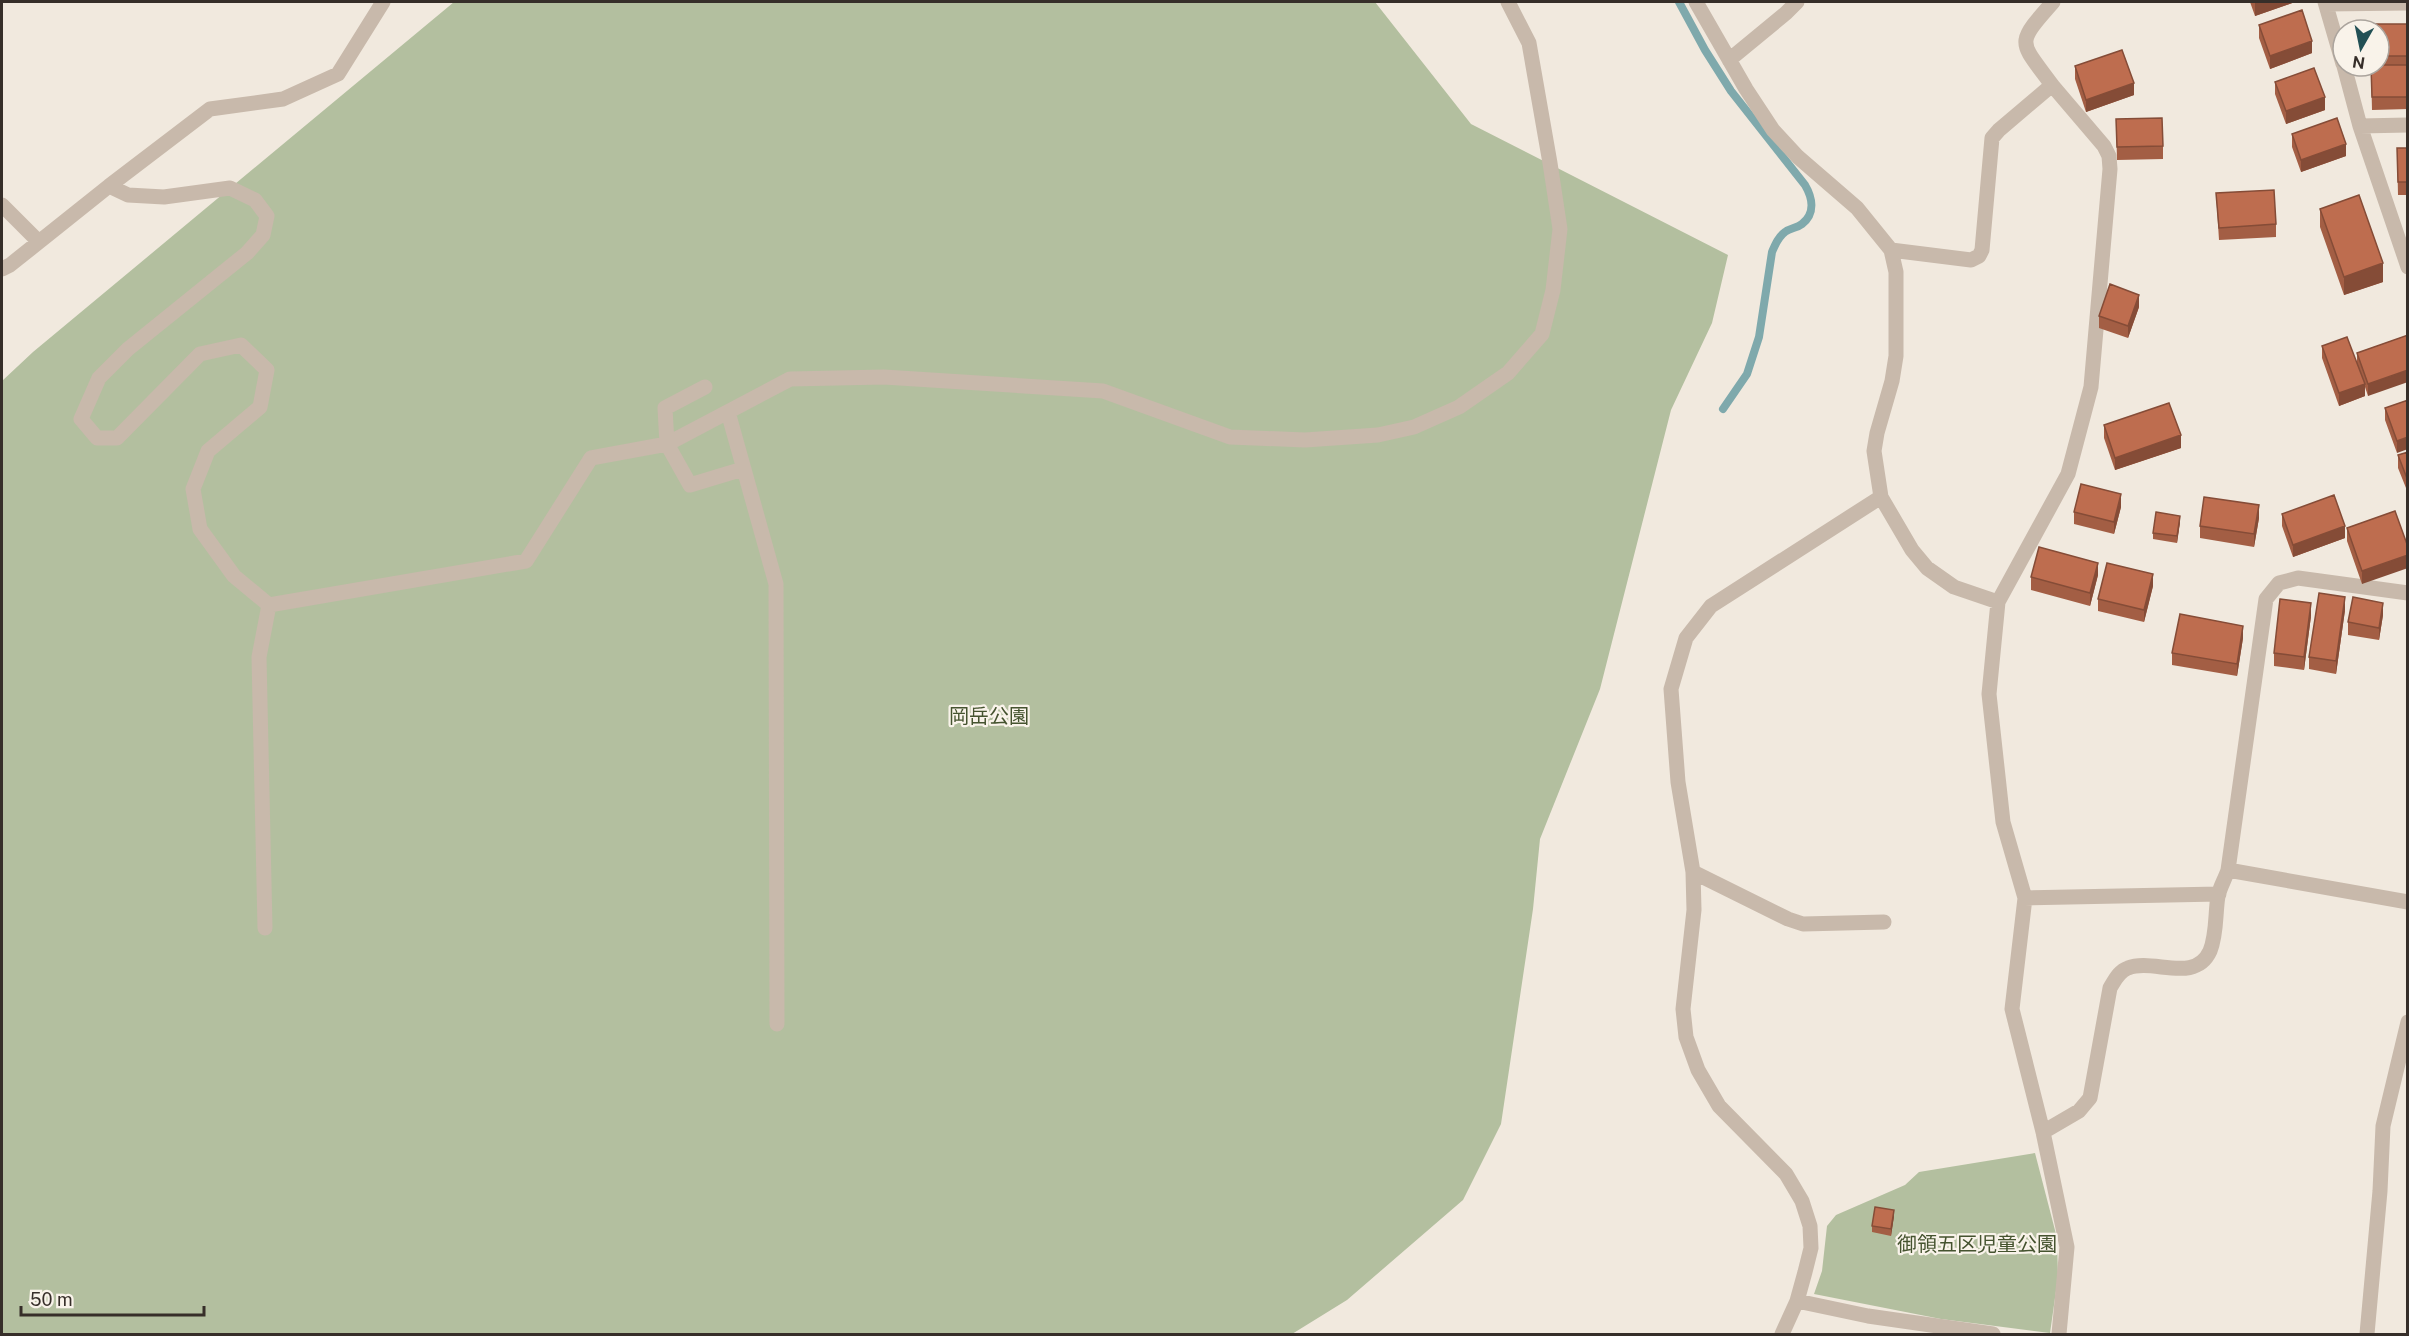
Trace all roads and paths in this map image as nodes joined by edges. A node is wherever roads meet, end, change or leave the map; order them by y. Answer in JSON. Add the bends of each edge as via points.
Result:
{"nodes":[{"id":1,"x":383,"y":2,"type":"edge"},
{"id":2,"x":1508,"y":2,"type":"edge"},
{"id":3,"x":1696,"y":2,"type":"edge"},
{"id":4,"x":1797,"y":2,"type":"edge"},
{"id":5,"x":2054,"y":2,"type":"edge"},
{"id":6,"x":2326,"y":3,"type":"edge"},
{"id":7,"x":2408,"y":3,"type":"edge"},
{"id":8,"x":2331,"y":21,"type":"edge"},
{"id":9,"x":1729,"y":60,"type":"junction"},
{"id":10,"x":2347,"y":78,"type":"edge"},
{"id":11,"x":2052,"y":85,"type":"junction"},
{"id":12,"x":2408,"y":125,"type":"edge"},
{"id":13,"x":2360,"y":126,"type":"junction"},
{"id":14,"x":109,"y":186,"type":"junction"},
{"id":15,"x":2,"y":205,"type":"edge"},
{"id":16,"x":39,"y":242,"type":"junction"},
{"id":17,"x":1891,"y":250,"type":"junction"},
{"id":18,"x":2406,"y":258,"type":"edge"},
{"id":19,"x":2,"y":269,"type":"edge"},
{"id":20,"x":705,"y":387,"type":"dead end"},
{"id":21,"x":728,"y":412,"type":"junction"},
{"id":22,"x":667,"y":444,"type":"junction"},
{"id":23,"x":743,"y":469,"type":"junction"},
{"id":24,"x":1881,"y":497,"type":"junction"},
{"id":25,"x":2408,"y":593,"type":"edge"},
{"id":26,"x":1998,"y":602,"type":"junction"},
{"id":27,"x":268,"y":605,"type":"junction"},
{"id":28,"x":2228,"y":870,"type":"junction"},
{"id":29,"x":1693,"y":872,"type":"junction"},
{"id":30,"x":2218,"y":894,"type":"junction"},
{"id":31,"x":2025,"y":898,"type":"junction"},
{"id":32,"x":2408,"y":902,"type":"edge"},
{"id":33,"x":1884,"y":922,"type":"dead end"},
{"id":34,"x":265,"y":928,"type":"dead end"},
{"id":35,"x":2408,"y":1022,"type":"edge"},
{"id":36,"x":777,"y":1024,"type":"dead end"},
{"id":37,"x":2043,"y":1132,"type":"junction"},
{"id":38,"x":1797,"y":1301,"type":"junction"},
{"id":39,"x":1782,"y":1335,"type":"edge"},
{"id":40,"x":1993,"y":1335,"type":"edge"},
{"id":41,"x":2060,"y":1335,"type":"edge"},
{"id":42,"x":2367,"y":1335,"type":"edge"}],
"edges":[{"from":1,"to":14,"type":"street","via":[[338,74],[284,99],[210,109]]},
{"from":2,"to":21,"type":"street","via":[[1529,43],[1548,152],[1560,229],[1554,290],[1542,334],[1508,373],[1459,407],[1414,428],[1378,435],[1305,440],[1230,437],[1102,391],[884,377],[790,379]]},
{"from":3,"to":9,"type":"street"},
{"from":4,"to":9,"type":"street"},
{"from":5,"to":11,"type":"street","via":[[2025,38],[2026,50]]},
{"from":6,"to":7,"type":"street"},
{"from":6,"to":8,"type":"street"},
{"from":9,"to":17,"type":"street","via":[[1773,130],[1857,208]]},
{"from":10,"to":13,"type":"street"},
{"from":11,"to":17,"type":"street","via":[[1992,138],[1979,256],[1971,260]]},
{"from":11,"to":26,"type":"street","via":[[2109,156],[2091,387],[2068,474]]},
{"from":12,"to":13,"type":"street"},
{"from":13,"to":18,"type":"street"},
{"from":14,"to":16,"type":"street"},
{"from":14,"to":27,"type":"street","via":[[128,195],[164,197],[231,188],[255,201],[267,216],[263,235],[246,253],[99,378],[81,419],[97,438],[117,438],[200,354],[241,345],[261,364],[267,370],[260,407],[208,451],[193,489],[200,530],[234,576]]},
{"from":15,"to":16,"type":"street"},
{"from":16,"to":19,"type":"street"},
{"from":17,"to":24,"type":"street","via":[[1896,272],[1896,356],[1874,451]]},
{"from":20,"to":22,"type":"street","via":[[665,408]]},
{"from":21,"to":22,"type":"street"},
{"from":21,"to":23,"type":"street"},
{"from":22,"to":23,"type":"street","via":[[690,485]]},
{"from":22,"to":27,"type":"street","via":[[591,458],[526,561]]},
{"from":23,"to":36,"type":"street","via":[[776,584]]},
{"from":24,"to":26,"type":"street","via":[[1912,550],[1928,568],[1954,586]]},
{"from":24,"to":29,"type":"street","via":[[1711,606],[1686,638],[1671,689],[1678,782]]},
{"from":25,"to":28,"type":"street","via":[[2298,578],[2278,582],[2266,598]]},
{"from":26,"to":31,"type":"street","via":[[1989,694],[2002,822]]},
{"from":27,"to":34,"type":"street","via":[[259,657]]},
{"from":28,"to":30,"type":"street"},
{"from":28,"to":32,"type":"street"},
{"from":29,"to":33,"type":"street","via":[[1803,924]]},
{"from":29,"to":38,"type":"street","via":[[1694,910],[1683,1009],[1686,1036],[1698,1070],[1719,1106],[1786,1174],[1803,1202],[1811,1248]]},
{"from":30,"to":31,"type":"street"},
{"from":30,"to":37,"type":"street","via":[[2213,941],[2209,954],[2198,963],[2180,969],[2129,967],[2120,973],[2110,988],[2090,1098],[2079,1111]]},
{"from":31,"to":37,"type":"street","via":[[2012,1009]]},
{"from":35,"to":42,"type":"street","via":[[2383,1126]]},
{"from":37,"to":41,"type":"street","via":[[2067,1247]]},
{"from":38,"to":39,"type":"street"},
{"from":38,"to":40,"type":"street"}]}
